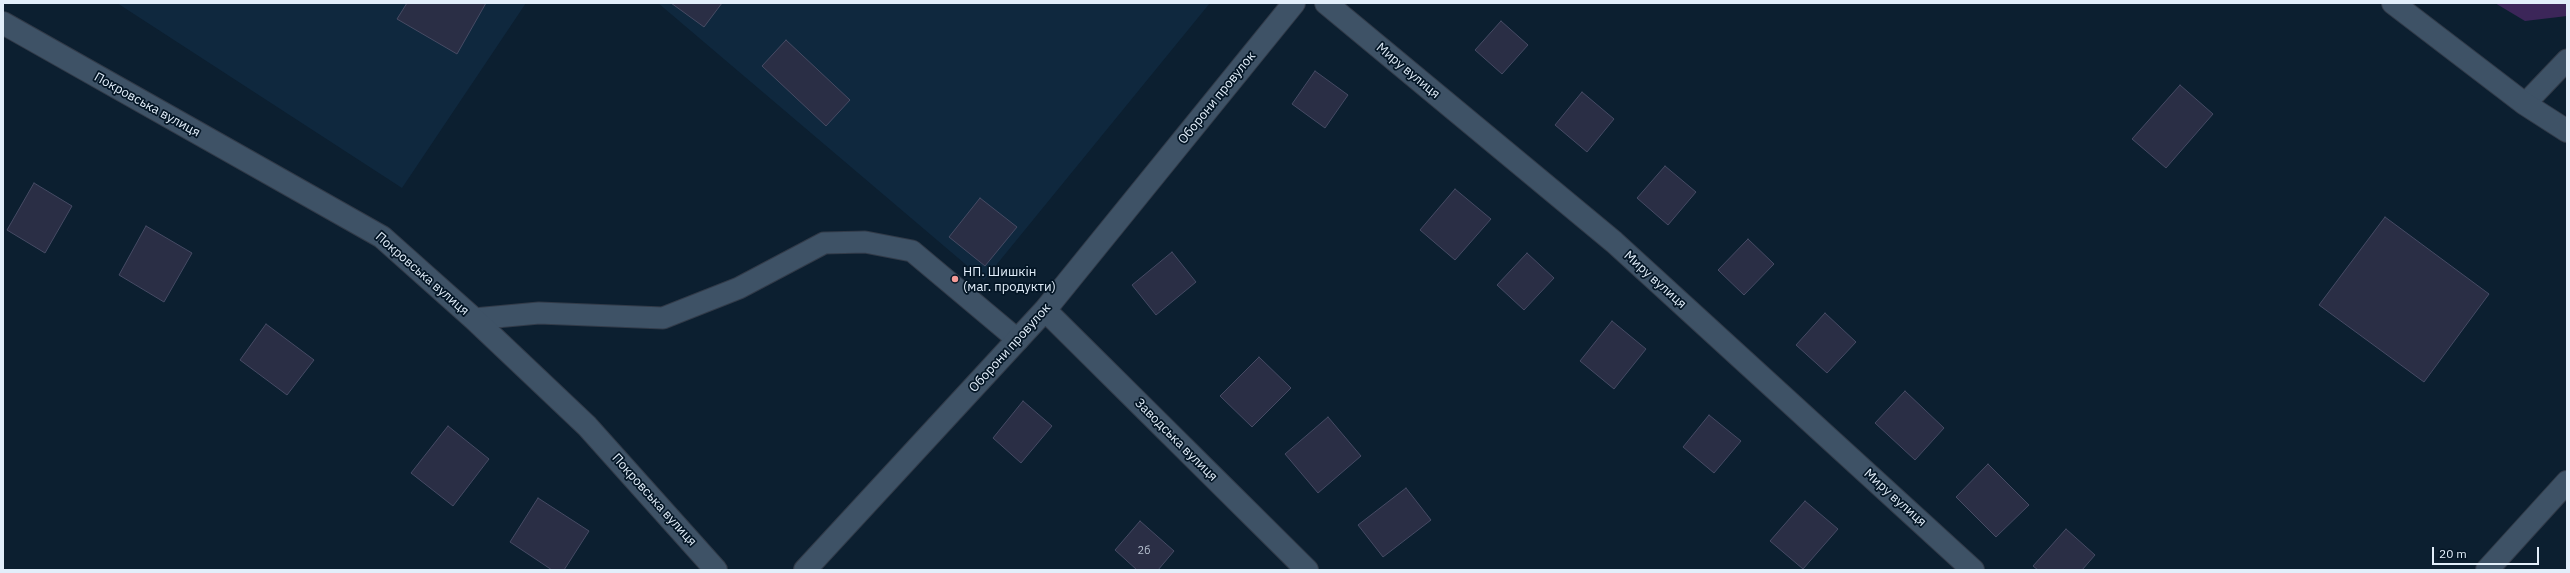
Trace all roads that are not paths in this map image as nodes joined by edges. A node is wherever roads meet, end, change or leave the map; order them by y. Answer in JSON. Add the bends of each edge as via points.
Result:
{"nodes":[{"id":1,"x":1294,"y":3,"type":"edge"},
{"id":2,"x":1326,"y":3,"type":"edge"},
{"id":3,"x":2393,"y":3,"type":"edge"},
{"id":4,"x":3,"y":23,"type":"edge"},
{"id":5,"x":2567,"y":60,"type":"edge"},
{"id":6,"x":2525,"y":104,"type":"junction"},
{"id":7,"x":2567,"y":131,"type":"edge"},
{"id":8,"x":1045,"y":310,"type":"junction"},
{"id":9,"x":474,"y":319,"type":"junction"},
{"id":10,"x":1018,"y":340,"type":"junction"},
{"id":11,"x":2567,"y":482,"type":"edge"},
{"id":12,"x":716,"y":570,"type":"edge"},
{"id":13,"x":805,"y":570,"type":"edge"},
{"id":14,"x":1307,"y":570,"type":"edge"},
{"id":15,"x":1973,"y":570,"type":"edge"},
{"id":16,"x":2487,"y":570,"type":"edge"}],
"edges":[{"from":1,"to":8,"type":"street","name":"Оборони провулок"},
{"from":2,"to":15,"type":"street","name":"Миру вулиця","via":[[1614,242]]},
{"from":3,"to":6,"type":"street"},
{"from":4,"to":9,"type":"street","name":"Покровська вулиця","via":[[382,237]]},
{"from":5,"to":6,"type":"lane"},
{"from":6,"to":7,"type":"street"},
{"from":8,"to":10,"type":"street","name":"Оборони провулок"},
{"from":8,"to":14,"type":"street","name":"Заводська вулиця"},
{"from":9,"to":10,"type":"lane","via":[[539,313],[663,318],[739,288],[824,243],[865,242],[912,251]]},
{"from":9,"to":12,"type":"street","name":"Покровська вулиця","via":[[587,426]]},
{"from":10,"to":13,"type":"street","name":"Оборони провулок"},
{"from":11,"to":16,"type":"street"}]}
